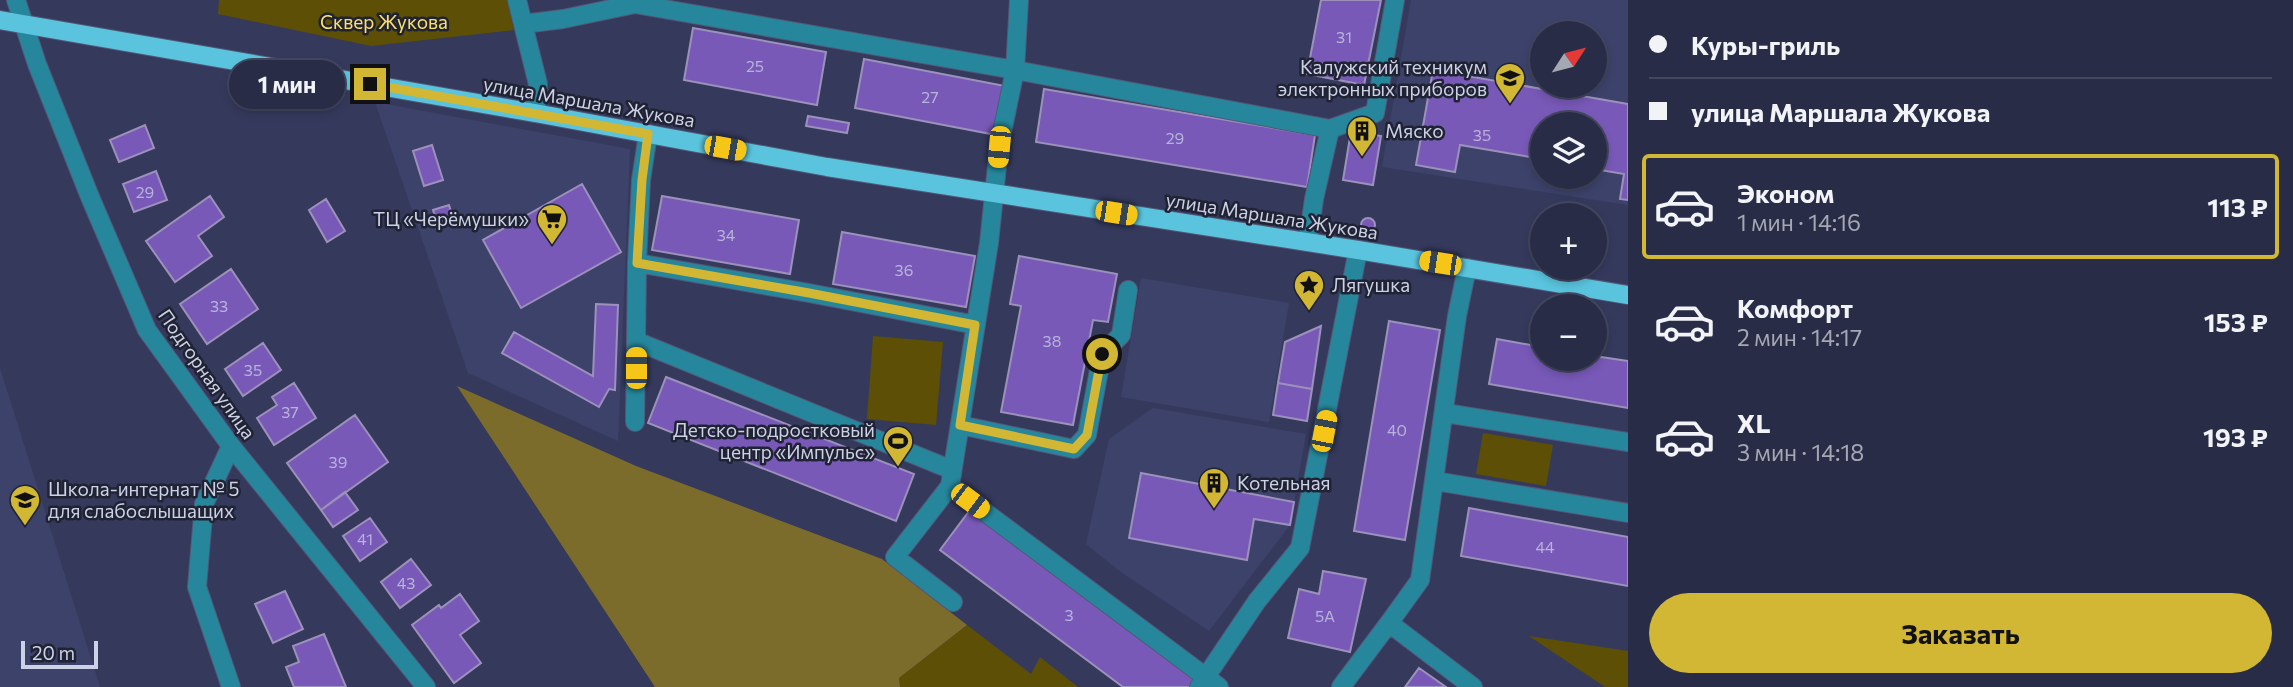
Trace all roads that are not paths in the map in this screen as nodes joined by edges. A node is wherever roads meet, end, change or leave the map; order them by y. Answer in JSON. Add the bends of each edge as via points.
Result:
{"nodes":[{"id":1,"x":16,"y":0,"type":"edge"},
{"id":2,"x":517,"y":0,"type":"edge"},
{"id":3,"x":1019,"y":0,"type":"edge"},
{"id":4,"x":1395,"y":0,"type":"edge"},
{"id":5,"x":635,"y":2,"type":"edge"},
{"id":6,"x":0,"y":20,"type":"edge"},
{"id":7,"x":24,"y":24,"type":"junction"},
{"id":8,"x":523,"y":24,"type":"junction"},
{"id":9,"x":1015,"y":70,"type":"junction"},
{"id":10,"x":535,"y":113,"type":"junction"},
{"id":11,"x":1329,"y":129,"type":"junction"},
{"id":12,"x":648,"y":134,"type":"junction"},
{"id":13,"x":996,"y":195,"type":"junction"},
{"id":14,"x":1308,"y":242,"type":"junction"},
{"id":15,"x":1358,"y":250,"type":"junction"},
{"id":16,"x":637,"y":263,"type":"junction"},
{"id":17,"x":1467,"y":268,"type":"junction"},
{"id":18,"x":1128,"y":290,"type":"dead end"},
{"id":19,"x":1628,"y":295,"type":"edge"},
{"id":20,"x":975,"y":325,"type":"junction"},
{"id":21,"x":636,"y":341,"type":"junction"},
{"id":22,"x":1445,"y":413,"type":"junction"},
{"id":23,"x":635,"y":422,"type":"dead end"},
{"id":24,"x":960,"y":425,"type":"junction"},
{"id":25,"x":1628,"y":442,"type":"edge"},
{"id":26,"x":231,"y":446,"type":"junction"},
{"id":27,"x":951,"y":478,"type":"junction"},
{"id":28,"x":1435,"y":481,"type":"junction"},
{"id":29,"x":1628,"y":513,"type":"edge"},
{"id":30,"x":953,"y":602,"type":"dead end"},
{"id":31,"x":1389,"y":623,"type":"junction"},
{"id":32,"x":1208,"y":684,"type":"edge"},
{"id":33,"x":231,"y":687,"type":"edge"},
{"id":34,"x":426,"y":687,"type":"edge"},
{"id":35,"x":1341,"y":687,"type":"edge"},
{"id":36,"x":1474,"y":687,"type":"edge"}],
"edges":[{"from":1,"to":7,"type":"street","name":"Подгорная улица"},
{"from":2,"to":8,"type":"street"},
{"from":3,"to":9,"type":"street"},
{"from":4,"to":11,"type":"street","via":[[1374,113]]},
{"from":5,"to":8,"type":"street"},
{"from":5,"to":9,"type":"street"},
{"from":6,"to":7,"type":"main road","name":"улица Маршала Жукова"},
{"from":7,"to":10,"type":"main road","name":"улица Маршала Жукова"},
{"from":7,"to":26,"type":"street","name":"Подгорная улица","via":[[146,330]]},
{"from":8,"to":10,"type":"street","via":[[538,84]]},
{"from":9,"to":11,"type":"street"},
{"from":9,"to":13,"type":"street","via":[[999,147]]},
{"from":10,"to":12,"type":"main road","name":"улица Маршала Жукова"},
{"from":11,"to":14,"type":"street"},
{"from":12,"to":13,"type":"main road","name":"улица Маршала Жукова"},
{"from":12,"to":16,"type":"street"},
{"from":13,"to":14,"type":"main road","name":"улица Маршала Жукова"},
{"from":13,"to":20,"type":"street"},
{"from":14,"to":15,"type":"main road","name":"улица Маршала Жукова"},
{"from":15,"to":17,"type":"main road","name":"улица Маршала Жукова"},
{"from":15,"to":32,"type":"street","via":[[1300,548],[1257,601]]},
{"from":16,"to":20,"type":"street"},
{"from":16,"to":21,"type":"street"},
{"from":17,"to":19,"type":"main road","name":"улица Маршала Жукова"},
{"from":17,"to":22,"type":"street"},
{"from":18,"to":24,"type":"street","via":[[1121,335],[1102,354],[1087,435],[1074,449]]},
{"from":20,"to":24,"type":"street"},
{"from":21,"to":23,"type":"street"},
{"from":21,"to":27,"type":"street"},
{"from":22,"to":25,"type":"street"},
{"from":22,"to":28,"type":"street"},
{"from":24,"to":27,"type":"street"},
{"from":26,"to":33,"type":"street","via":[[204,504],[197,587]]},
{"from":26,"to":34,"type":"street","name":"Подгорная улица"},
{"from":27,"to":30,"type":"street","via":[[895,557]]},
{"from":27,"to":32,"type":"street"},
{"from":28,"to":29,"type":"street"},
{"from":28,"to":31,"type":"street","via":[[1420,580]]},
{"from":31,"to":35,"type":"street"},
{"from":31,"to":36,"type":"street"}]}
